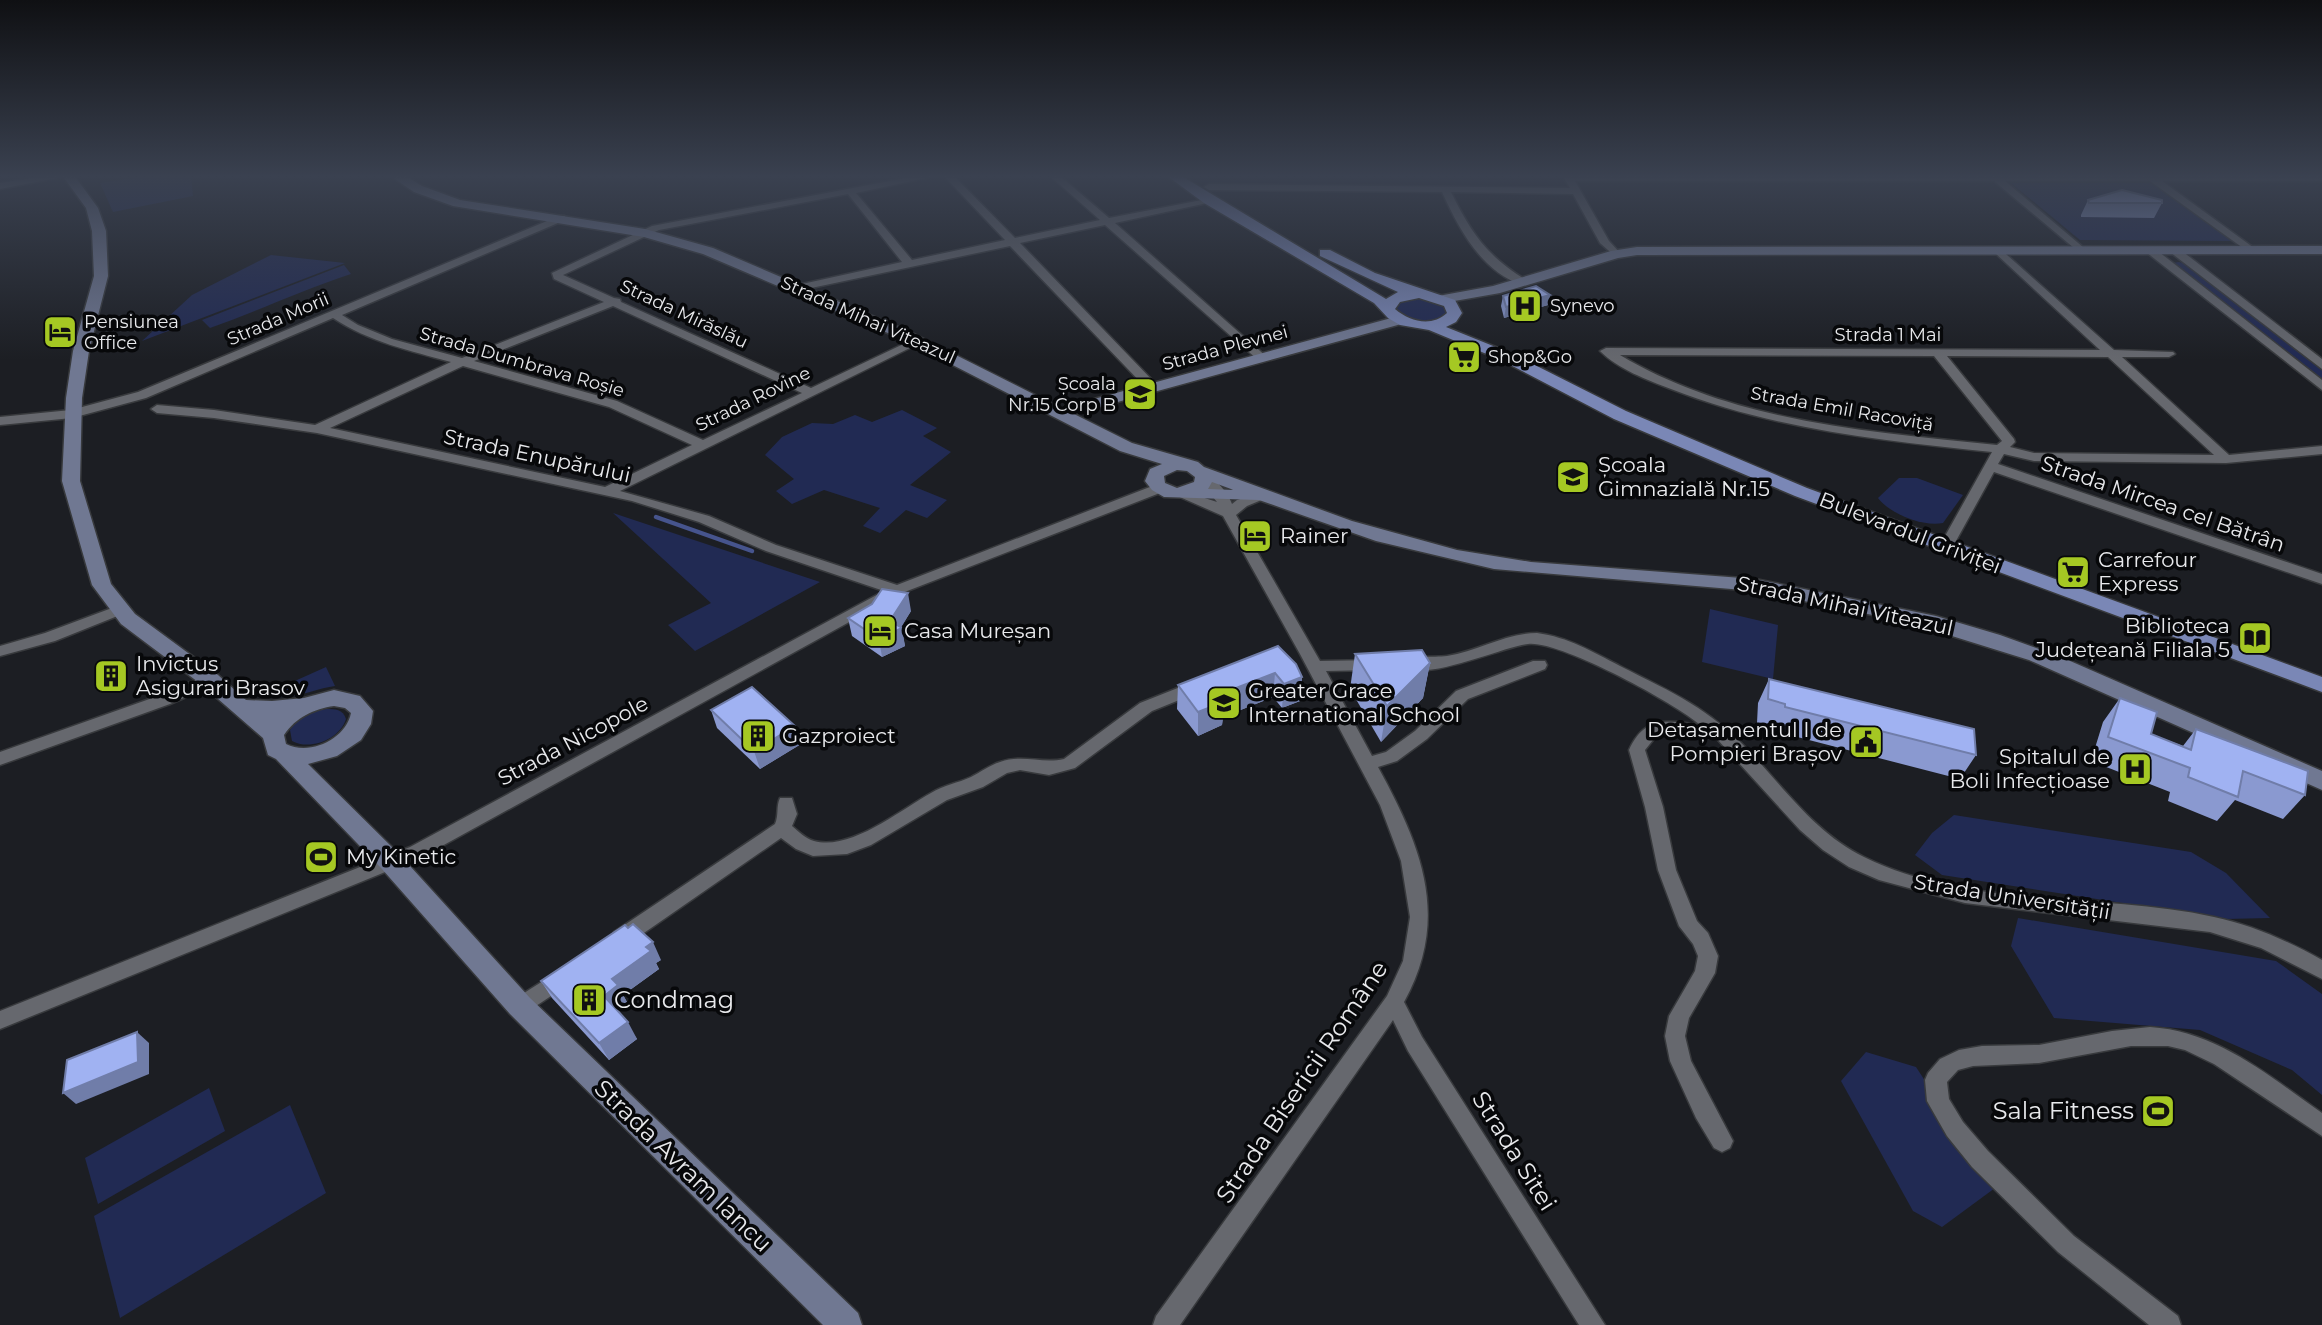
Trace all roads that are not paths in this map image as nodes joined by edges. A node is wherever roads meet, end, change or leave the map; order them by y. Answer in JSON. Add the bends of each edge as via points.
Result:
{"nodes":[{"id":1,"x":99,"y":237,"type":"edge"},
{"id":2,"x":517,"y":237,"type":"edge"},
{"id":3,"x":637,"y":237,"type":"edge"},
{"id":4,"x":658,"y":237,"type":"edge"},
{"id":5,"x":887,"y":237,"type":"edge"},
{"id":6,"x":1006,"y":237,"type":"edge"},
{"id":7,"x":1041,"y":237,"type":"edge"},
{"id":8,"x":1123,"y":237,"type":"edge"},
{"id":9,"x":1277,"y":237,"type":"edge"},
{"id":10,"x":1293,"y":237,"type":"edge"},
{"id":11,"x":1471,"y":237,"type":"edge"},
{"id":12,"x":1602,"y":237,"type":"edge"},
{"id":13,"x":2065,"y":237,"type":"edge"},
{"id":14,"x":2232,"y":237,"type":"edge"},
{"id":15,"x":1012,"y":243,"type":"junction"},
{"id":16,"x":1998,"y":250,"type":"junction"},
{"id":17,"x":2080,"y":250,"type":"junction"},
{"id":18,"x":2150,"y":250,"type":"junction"},
{"id":19,"x":2174,"y":250,"type":"junction"},
{"id":20,"x":2250,"y":250,"type":"junction"},
{"id":21,"x":2322,"y":250,"type":"edge"},
{"id":22,"x":1616,"y":254,"type":"junction"},
{"id":23,"x":910,"y":265,"type":"junction"},
{"id":24,"x":1522,"y":282,"type":"junction"},
{"id":25,"x":797,"y":288,"type":"junction"},
{"id":26,"x":1416,"y":293,"type":"junction"},
{"id":27,"x":616,"y":301,"type":"junction"},
{"id":28,"x":1451,"y":307,"type":"junction"},
{"id":29,"x":1388,"y":309,"type":"junction"},
{"id":30,"x":334,"y":314,"type":"junction"},
{"id":31,"x":1400,"y":320,"type":"junction"},
{"id":32,"x":1429,"y":325,"type":"junction"},
{"id":33,"x":918,"y":341,"type":"junction"},
{"id":34,"x":1606,"y":351,"type":"joint"},
{"id":35,"x":1938,"y":353,"type":"junction"},
{"id":36,"x":2111,"y":354,"type":"junction"},
{"id":37,"x":2169,"y":354,"type":"dead end"},
{"id":38,"x":1507,"y":357,"type":"junction"},
{"id":39,"x":1262,"y":358,"type":"junction"},
{"id":40,"x":462,"y":362,"type":"junction"},
{"id":41,"x":2322,"y":365,"type":"edge"},
{"id":42,"x":2322,"y":386,"type":"edge"},
{"id":43,"x":1152,"y":387,"type":"junction"},
{"id":44,"x":810,"y":392,"type":"junction"},
{"id":45,"x":157,"y":409,"type":"dead end"},
{"id":46,"x":1060,"y":413,"type":"junction"},
{"id":47,"x":72,"y":414,"type":"junction"},
{"id":48,"x":0,"y":421,"type":"edge"},
{"id":49,"x":317,"y":429,"type":"junction"},
{"id":50,"x":700,"y":444,"type":"junction"},
{"id":51,"x":1126,"y":447,"type":"junction"},
{"id":52,"x":2000,"y":449,"type":"junction"},
{"id":53,"x":2322,"y":450,"type":"edge"},
{"id":54,"x":2226,"y":459,"type":"junction"},
{"id":55,"x":1179,"y":464,"type":"junction"},
{"id":56,"x":1990,"y":466,"type":"junction"},
{"id":57,"x":1203,"y":476,"type":"junction"},
{"id":58,"x":1157,"y":485,"type":"junction"},
{"id":59,"x":606,"y":492,"type":"junction"},
{"id":60,"x":1182,"y":494,"type":"junction"},
{"id":61,"x":1222,"y":496,"type":"junction"},
{"id":62,"x":1264,"y":496,"type":"junction"},
{"id":63,"x":1228,"y":514,"type":"junction"},
{"id":64,"x":1946,"y":547,"type":"junction"},
{"id":65,"x":2322,"y":579,"type":"edge"},
{"id":66,"x":897,"y":590,"type":"junction"},
{"id":67,"x":120,"y":610,"type":"junction"},
{"id":68,"x":0,"y":651,"type":"edge"},
{"id":69,"x":1305,"y":657,"type":"junction"},
{"id":70,"x":1539,"y":665,"type":"dead end"},
{"id":71,"x":1219,"y":679,"type":"edge"},
{"id":72,"x":210,"y":680,"type":"junction"},
{"id":73,"x":2322,"y":685,"type":"edge"},
{"id":74,"x":311,"y":703,"type":"junction"},
{"id":75,"x":243,"y":708,"type":"junction"},
{"id":76,"x":1721,"y":734,"type":"junction"},
{"id":77,"x":279,"y":745,"type":"junction"},
{"id":78,"x":335,"y":747,"type":"junction"},
{"id":79,"x":0,"y":759,"type":"edge"},
{"id":80,"x":1368,"y":763,"type":"junction"},
{"id":81,"x":2322,"y":781,"type":"edge"},
{"id":82,"x":324,"y":795,"type":"junction"},
{"id":83,"x":786,"y":803,"type":"dead end"},
{"id":84,"x":782,"y":828,"type":"junction"},
{"id":85,"x":391,"y":862,"type":"junction"},
{"id":86,"x":603,"y":950,"type":"edge"},
{"id":87,"x":580,"y":965,"type":"edge"},
{"id":88,"x":2322,"y":970,"type":"edge"},
{"id":89,"x":1394,"y":1002,"type":"junction"},
{"id":90,"x":520,"y":1006,"type":"junction"},
{"id":91,"x":0,"y":1020,"type":"edge"},
{"id":92,"x":2322,"y":1126,"type":"edge"},
{"id":93,"x":1722,"y":1141,"type":"dead end"},
{"id":94,"x":846,"y":1325,"type":"edge"},
{"id":95,"x":1165,"y":1325,"type":"edge"},
{"id":96,"x":1593,"y":1325,"type":"edge"},
{"id":97,"x":2169,"y":1325,"type":"edge"}],
"edges":[{"from":1,"to":47,"type":"street","name":"Strada Avram Iancu","via":[[101,275],[81,351]]},
{"from":2,"to":30,"type":"street","name":"Strada Morii"},
{"from":3,"to":27,"type":"street","name":"Strada Mirăslău","via":[[557,273]]},
{"from":4,"to":25,"type":"street","name":"Strada Mihai Viteazul","via":[[708,251]]},
{"from":5,"to":23,"type":"street"},
{"from":6,"to":15,"type":"street"},
{"from":7,"to":15,"type":"street"},
{"from":8,"to":39,"type":"street"},
{"from":9,"to":29,"type":"main road"},
{"from":10,"to":26,"type":"main road"},
{"from":11,"to":24,"type":"street","via":[[1499,269]]},
{"from":12,"to":22,"type":"street"},
{"from":13,"to":17,"type":"street"},
{"from":14,"to":20,"type":"street"},
{"from":15,"to":23,"type":"street"},
{"from":15,"to":43,"type":"street"},
{"from":16,"to":17,"type":"street"},
{"from":16,"to":22,"type":"street"},
{"from":16,"to":36,"type":"street"},
{"from":17,"to":18,"type":"street"},
{"from":18,"to":19,"type":"street"},
{"from":18,"to":42,"type":"street"},
{"from":19,"to":20,"type":"street"},
{"from":19,"to":41,"type":"street"},
{"from":20,"to":21,"type":"street"},
{"from":22,"to":24,"type":"street"},
{"from":23,"to":25,"type":"street"},
{"from":24,"to":28,"type":"street"},
{"from":25,"to":33,"type":"street","name":"Strada Mihai Viteazul"},
{"from":26,"to":28,"type":"main road"},
{"from":26,"to":29,"type":"main road","via":[[1392,300]]},
{"from":27,"to":40,"type":"street"},
{"from":27,"to":44,"type":"street","name":"Strada Mirăslău"},
{"from":28,"to":32,"type":"main road","via":[[1447,322]]},
{"from":28,"to":38,"type":"main road","name":"Bulevardul Griviței"},
{"from":29,"to":31,"type":"main road"},
{"from":30,"to":40,"type":"street","name":"Strada Dumbrava Roșie","via":[[388,341]]},
{"from":30,"to":47,"type":"street","name":"Strada Morii","via":[[142,395]]},
{"from":31,"to":32,"type":"main road","name":"Bulevardul Griviței"},
{"from":31,"to":39,"type":"street","name":"Strada Plevnei"},
{"from":32,"to":38,"type":"main road","name":"Bulevardul Griviței"},
{"from":33,"to":44,"type":"street","name":"Strada Rovine"},
{"from":33,"to":46,"type":"street","name":"Strada Mihai Viteazul"},
{"from":34,"to":35,"type":"street","name":"Strada 1 Mai"},
{"from":34,"to":52,"type":"street","name":"Strada Emil Racoviță","via":[[1649,377],[1740,409],[1898,439]]},
{"from":35,"to":36,"type":"street","name":"Strada 1 Mai"},
{"from":35,"to":52,"type":"street","via":[[2002,430],[2009,442]]},
{"from":36,"to":37,"type":"street","name":"Strada 1 Mai"},
{"from":36,"to":54,"type":"street"},
{"from":38,"to":64,"type":"main road","name":"Bulevardul Griviței","via":[[1688,446]]},
{"from":39,"to":43,"type":"street","name":"Strada Plevnei"},
{"from":40,"to":49,"type":"street"},
{"from":40,"to":50,"type":"street","name":"Strada Dumbrava Roșie","via":[[613,404]]},
{"from":43,"to":46,"type":"street","name":"Strada Plevnei"},
{"from":44,"to":50,"type":"street","name":"Strada Rovine"},
{"from":45,"to":49,"type":"street","name":"Strada Enupărului"},
{"from":46,"to":51,"type":"street","name":"Strada Mihai Viteazul"},
{"from":47,"to":48,"type":"street","name":"Strada Morii"},
{"from":47,"to":67,"type":"street","name":"Strada Avram Iancu","via":[[75,502],[102,585]]},
{"from":49,"to":59,"type":"street","name":"Strada Enupărului"},
{"from":50,"to":59,"type":"street","name":"Strada Rovine"},
{"from":51,"to":55,"type":"street","name":"Strada Mihai Viteazul"},
{"from":51,"to":58,"type":"street","name":"Strada Mihai Viteazul"},
{"from":52,"to":54,"type":"street","name":"Strada Emil Racoviță","via":[[2034,457]]},
{"from":52,"to":56,"type":"street"},
{"from":53,"to":54,"type":"street","name":"Strada Emil Racoviță"},
{"from":55,"to":57,"type":"street","name":"Strada Mihai Viteazul","via":[[1192,466]]},
{"from":55,"to":58,"type":"street","via":[[1160,469]]},
{"from":56,"to":64,"type":"street"},
{"from":56,"to":65,"type":"street","name":"Strada Mircea cel Bătrân"},
{"from":57,"to":60,"type":"street","via":[[1199,488]]},
{"from":57,"to":61,"type":"street","name":"Strada Bisericii Române"},
{"from":57,"to":62,"type":"street","name":"Strada Mihai Viteazul"},
{"from":58,"to":60,"type":"street","name":"Strada Mihai Viteazul"},
{"from":58,"to":66,"type":"street","name":"Strada Nicopole"},
{"from":59,"to":66,"type":"street","name":"Strada Enupărului","via":[[668,507]]},
{"from":60,"to":61,"type":"street","name":"Strada Mihai Viteazul"},
{"from":60,"to":63,"type":"street"},
{"from":61,"to":62,"type":"street","name":"Strada Mihai Viteazul"},
{"from":61,"to":63,"type":"street","name":"Strada Bisericii Române"},
{"from":62,"to":63,"type":"street","via":[[1242,503]]},
{"from":62,"to":81,"type":"street","name":"Strada Mihai Viteazul","via":[[1455,556],[1531,568],[1755,585],[1972,634],[2063,666]]},
{"from":63,"to":69,"type":"street","name":"Strada Bisericii Române"},
{"from":64,"to":73,"type":"main road","name":"Bulevardul Griviței"},
{"from":66,"to":85,"type":"street","name":"Strada Nicopole"},
{"from":67,"to":68,"type":"street"},
{"from":67,"to":72,"type":"street","name":"Strada Avram Iancu"},
{"from":69,"to":76,"type":"street","name":"Strada Universității","via":[[1440,663],[1538,638],[1601,662],[1684,705]]},
{"from":69,"to":80,"type":"street","name":"Strada Bisericii Române"},
{"from":70,"to":80,"type":"street","via":[[1462,695],[1422,735],[1391,757]]},
{"from":71,"to":84,"type":"street","via":[[1146,707],[1069,764],[1049,769],[1003,766],[841,849],[813,849]]},
{"from":72,"to":75,"type":"street","name":"Strada Avram Iancu"},
{"from":72,"to":79,"type":"street"},
{"from":74,"to":75,"type":"street"},
{"from":74,"to":77,"type":"street","via":[[279,725]]},
{"from":74,"to":78,"type":"street","via":[[341,698],[360,706],[359,726]]},
{"from":75,"to":77,"type":"street","name":"Strada Avram Iancu"},
{"from":76,"to":88,"type":"street","name":"Strada Universității","via":[[1825,844],[1875,871],[1965,894],[2210,924],[2256,937]]},
{"from":76,"to":93,"type":"street","via":[[1672,727],[1652,730],[1637,750],[1667,870],[1689,926],[1708,956],[1705,973],[1679,1016],[1675,1036],[1681,1061]]},
{"from":77,"to":78,"type":"street","via":[[305,756]]},
{"from":77,"to":82,"type":"street","name":"Strada Avram Iancu"},
{"from":78,"to":82,"type":"street","via":[[320,767]]},
{"from":80,"to":89,"type":"street","name":"Strada Bisericii Române","via":[[1404,842],[1418,895],[1419,938],[1407,980]]},
{"from":82,"to":85,"type":"street","name":"Strada Avram Iancu"},
{"from":83,"to":84,"type":"street","via":[[788,814]]},
{"from":84,"to":86,"type":"street"},
{"from":85,"to":90,"type":"street","name":"Strada Avram Iancu"},
{"from":85,"to":91,"type":"street","name":"Strada Nicopole"},
{"from":87,"to":90,"type":"street"},
{"from":89,"to":95,"type":"street","name":"Strada Bisericii Române"},
{"from":89,"to":96,"type":"street","name":"Strada Sitei","via":[[1415,1044]]},
{"from":90,"to":94,"type":"street","name":"Strada Avram Iancu"},
{"from":92,"to":97,"type":"street","via":[[2221,1058],[2186,1041],[2153,1035],[2069,1050],[1963,1058],[1946,1066],[1936,1080],[1938,1101],[1980,1159],[2066,1244]]}]}
